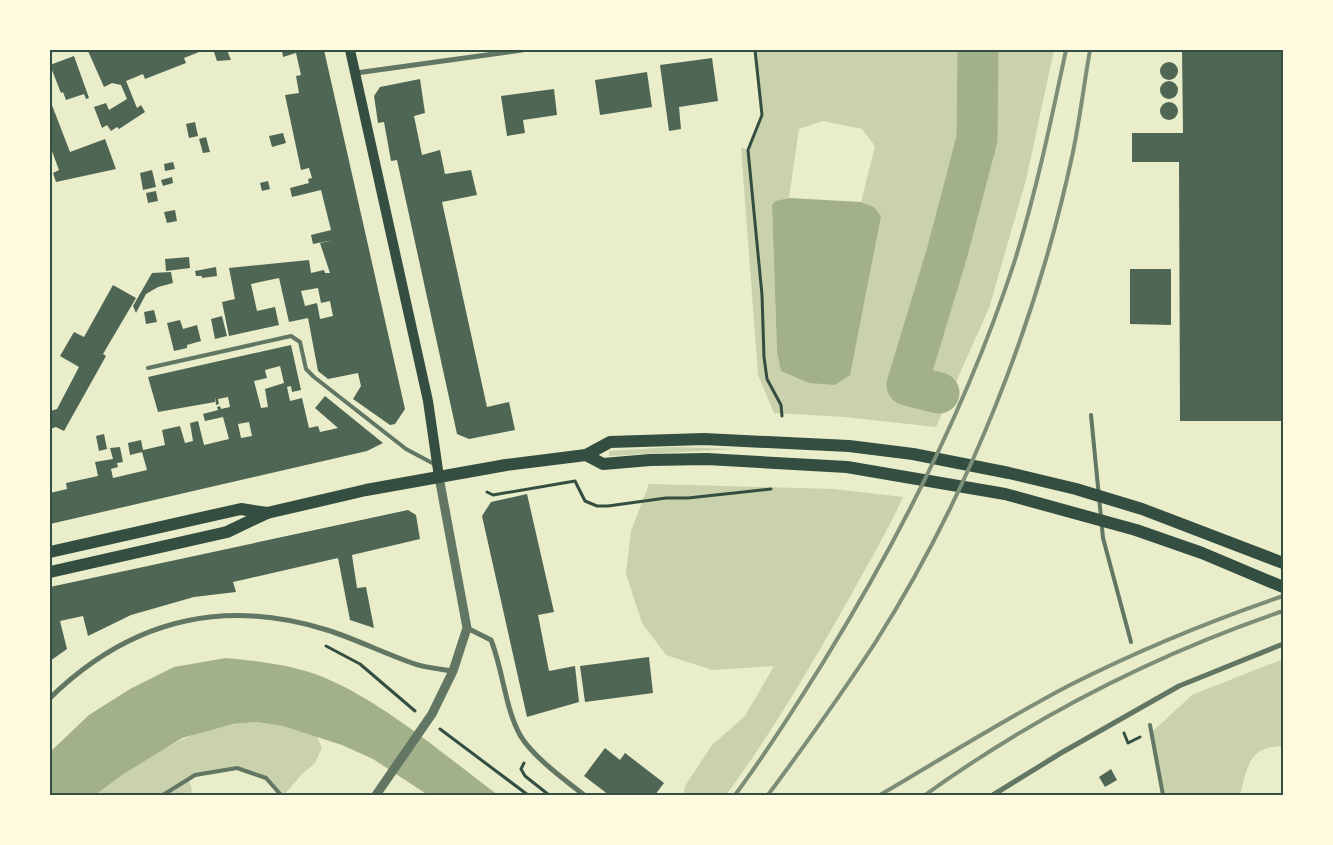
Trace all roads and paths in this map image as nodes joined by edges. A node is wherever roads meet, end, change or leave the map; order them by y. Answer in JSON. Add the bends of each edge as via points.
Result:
{"nodes":[{"id":1,"x":350,"y":50,"type":"edge"},
{"id":2,"x":522,"y":50,"type":"edge"},
{"id":3,"x":755,"y":50,"type":"edge"},
{"id":4,"x":356,"y":73,"type":"junction"},
{"id":5,"x":148,"y":368,"type":"dead end"},
{"id":6,"x":1091,"y":415,"type":"dead end"},
{"id":7,"x":782,"y":416,"type":"dead end"},
{"id":8,"x":586,"y":455,"type":"junction"},
{"id":9,"x":439,"y":471,"type":"junction"},
{"id":10,"x":771,"y":489,"type":"dead end"},
{"id":11,"x":486,"y":492,"type":"dead end"},
{"id":12,"x":266,"y":513,"type":"junction"},
{"id":13,"x":50,"y":552,"type":"edge"},
{"id":14,"x":1283,"y":563,"type":"edge"},
{"id":15,"x":50,"y":572,"type":"edge"},
{"id":16,"x":1283,"y":587,"type":"edge"},
{"id":17,"x":467,"y":628,"type":"junction"},
{"id":18,"x":1131,"y":642,"type":"dead end"},
{"id":19,"x":320,"y":643,"type":"dead end"},
{"id":20,"x":1283,"y":644,"type":"edge"},
{"id":21,"x":453,"y":671,"type":"junction"},
{"id":22,"x":50,"y":698,"type":"edge"},
{"id":23,"x":428,"y":716,"type":"junction"},
{"id":24,"x":1150,"y":725,"type":"dead end"},
{"id":25,"x":438,"y":728,"type":"dead end"},
{"id":26,"x":529,"y":748,"type":"junction"},
{"id":27,"x":163,"y":795,"type":"edge"},
{"id":28,"x":281,"y":795,"type":"edge"},
{"id":29,"x":376,"y":795,"type":"edge"},
{"id":30,"x":528,"y":795,"type":"edge"},
{"id":31,"x":549,"y":795,"type":"edge"},
{"id":32,"x":584,"y":795,"type":"edge"},
{"id":33,"x":993,"y":795,"type":"edge"},
{"id":34,"x":1163,"y":795,"type":"edge"}],
"edges":[{"from":1,"to":4,"type":"main road"},
{"from":2,"to":4,"type":"street"},
{"from":3,"to":7,"type":"path","via":[[762,115],[748,150],[762,295],[764,357],[767,379],[781,405]]},
{"from":4,"to":9,"type":"main road","via":[[428,401]]},
{"from":5,"to":9,"type":"lane","via":[[291,336],[300,342],[306,369],[314,378]]},
{"from":6,"to":18,"type":"lane","via":[[1103,538]]},
{"from":8,"to":9,"type":"main road"},
{"from":8,"to":14,"type":"main road","via":[[610,442],[704,439],[849,446],[914,454],[1076,489],[1142,509]]},
{"from":8,"to":16,"type":"main road","via":[[603,464],[650,460],[769,461],[847,467],[1005,494],[1136,530]]},
{"from":9,"to":12,"type":"main road"},
{"from":9,"to":17,"type":"street"},
{"from":10,"to":11,"type":"path","via":[[608,506],[585,501],[575,481],[493,495]]},
{"from":12,"to":13,"type":"main road","via":[[241,509]]},
{"from":12,"to":15,"type":"main road","via":[[227,532]]},
{"from":17,"to":21,"type":"street"},
{"from":17,"to":26,"type":"street","via":[[492,640],[512,714]]},
{"from":19,"to":23,"type":"path","via":[[360,664]]},
{"from":20,"to":33,"type":"street","via":[[1179,686]]},
{"from":21,"to":22,"type":"street","via":[[414,664],[328,630],[294,621],[231,616],[181,621],[120,644],[82,669]]},
{"from":21,"to":23,"type":"street"},
{"from":23,"to":29,"type":"street"},
{"from":24,"to":34,"type":"lane"},
{"from":25,"to":30,"type":"path"},
{"from":26,"to":31,"type":"path","via":[[521,769]]},
{"from":26,"to":32,"type":"street"},
{"from":27,"to":28,"type":"lane","via":[[195,775],[237,768],[266,778]]}]}
